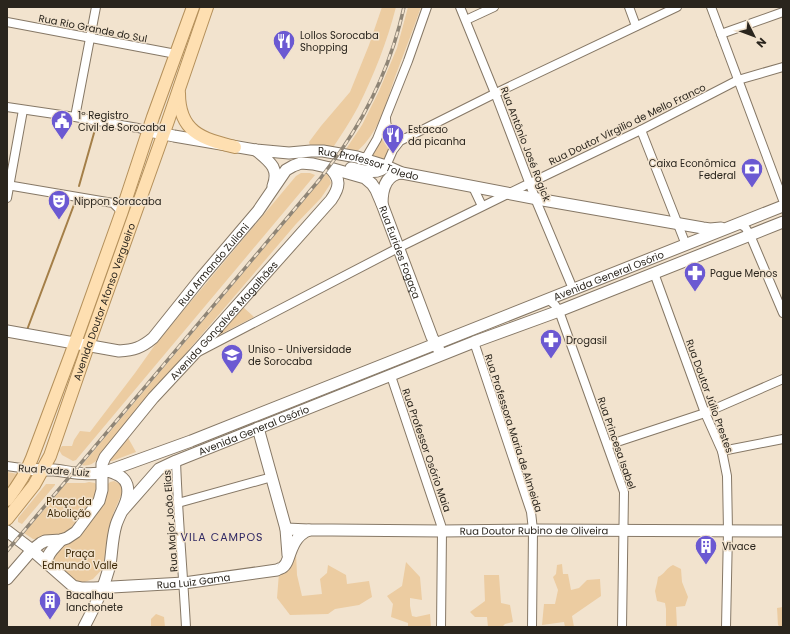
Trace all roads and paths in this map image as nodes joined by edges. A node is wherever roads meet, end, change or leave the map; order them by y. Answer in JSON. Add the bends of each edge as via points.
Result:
{"nodes":[{"id":1,"x":96,"y":7,"type":"edge"},
{"id":2,"x":193,"y":7,"type":"edge"},
{"id":3,"x":207,"y":7,"type":"edge"},
{"id":4,"x":427,"y":7,"type":"edge"},
{"id":5,"x":460,"y":7,"type":"edge"},
{"id":6,"x":494,"y":7,"type":"edge"},
{"id":7,"x":629,"y":7,"type":"edge"},
{"id":8,"x":677,"y":7,"type":"edge"},
{"id":9,"x":711,"y":7,"type":"edge"},
{"id":10,"x":783,"y":12,"type":"edge"},
{"id":11,"x":466,"y":20,"type":"junction"},
{"id":12,"x":7,"y":22,"type":"edge"},
{"id":13,"x":636,"y":26,"type":"junction"},
{"id":14,"x":721,"y":34,"type":"junction"},
{"id":15,"x":91,"y":38,"type":"junction"},
{"id":16,"x":176,"y":54,"type":"junction"},
{"id":17,"x":783,"y":67,"type":"edge"},
{"id":18,"x":738,"y":80,"type":"junction"},
{"id":19,"x":181,"y":83,"type":"junction"},
{"id":20,"x":496,"y":94,"type":"junction"},
{"id":21,"x":7,"y":107,"type":"edge"},
{"id":22,"x":23,"y":110,"type":"junction"},
{"id":23,"x":75,"y":117,"type":"junction"},
{"id":24,"x":386,"y":118,"type":"junction"},
{"id":25,"x":149,"y":130,"type":"junction"},
{"id":26,"x":641,"y":130,"type":"junction"},
{"id":27,"x":163,"y":134,"type":"junction"},
{"id":28,"x":406,"y":138,"type":"junction"},
{"id":29,"x":235,"y":147,"type":"junction"},
{"id":30,"x":256,"y":150,"type":"junction"},
{"id":31,"x":296,"y":155,"type":"junction"},
{"id":32,"x":363,"y":157,"type":"junction"},
{"id":33,"x":386,"y":166,"type":"junction"},
{"id":34,"x":330,"y":168,"type":"junction"},
{"id":35,"x":286,"y":170,"type":"junction"},
{"id":36,"x":402,"y":173,"type":"junction"},
{"id":37,"x":349,"y":174,"type":"joint"},
{"id":38,"x":530,"y":183,"type":"junction"},
{"id":39,"x":8,"y":186,"type":"edge"},
{"id":40,"x":473,"y":187,"type":"junction"},
{"id":41,"x":510,"y":193,"type":"junction"},
{"id":42,"x":270,"y":194,"type":"junction"},
{"id":43,"x":7,"y":198,"type":"edge"},
{"id":44,"x":536,"y":199,"type":"junction"},
{"id":45,"x":783,"y":200,"type":"edge"},
{"id":46,"x":382,"y":204,"type":"junction"},
{"id":47,"x":482,"y":206,"type":"junction"},
{"id":48,"x":783,"y":206,"type":"edge"},
{"id":49,"x":121,"y":214,"type":"junction"},
{"id":50,"x":783,"y":222,"type":"edge"},
{"id":51,"x":677,"y":223,"type":"junction"},
{"id":52,"x":734,"y":226,"type":"junction"},
{"id":53,"x":750,"y":235,"type":"junction"},
{"id":54,"x":686,"y":245,"type":"junction"},
{"id":55,"x":398,"y":248,"type":"junction"},
{"id":56,"x":654,"y":273,"type":"junction"},
{"id":57,"x":573,"y":289,"type":"junction"},
{"id":58,"x":548,"y":299,"type":"junction"},
{"id":59,"x":87,"y":309,"type":"junction"},
{"id":60,"x":559,"y":311,"type":"junction"},
{"id":61,"x":783,"y":313,"type":"edge"},
{"id":62,"x":7,"y":331,"type":"edge"},
{"id":63,"x":474,"y":342,"type":"junction"},
{"id":64,"x":75,"y":343,"type":"junction"},
{"id":65,"x":435,"y":344,"type":"junction"},
{"id":66,"x":91,"y":345,"type":"junction"},
{"id":67,"x":447,"y":353,"type":"junction"},
{"id":68,"x":194,"y":354,"type":"junction"},
{"id":69,"x":391,"y":376,"type":"junction"},
{"id":70,"x":783,"y":379,"type":"edge"},
{"id":71,"x":705,"y":413,"type":"junction"},
{"id":72,"x":258,"y":428,"type":"junction"},
{"id":73,"x":783,"y":439,"type":"edge"},
{"id":74,"x":191,"y":441,"type":"junction"},
{"id":75,"x":608,"y":445,"type":"junction"},
{"id":76,"x":722,"y":451,"type":"junction"},
{"id":77,"x":176,"y":462,"type":"junction"},
{"id":78,"x":7,"y":466,"type":"edge"},
{"id":79,"x":28,"y":469,"type":"junction"},
{"id":80,"x":42,"y":470,"type":"junction"},
{"id":81,"x":104,"y":475,"type":"junction"},
{"id":82,"x":272,"y":478,"type":"junction"},
{"id":83,"x":7,"y":500,"type":"edge"},
{"id":84,"x":178,"y":503,"type":"junction"},
{"id":85,"x":123,"y":510,"type":"junction"},
{"id":86,"x":7,"y":519,"type":"edge"},
{"id":87,"x":286,"y":529,"type":"junction"},
{"id":88,"x":309,"y":530,"type":"junction"},
{"id":89,"x":533,"y":530,"type":"junction"},
{"id":90,"x":624,"y":530,"type":"junction"},
{"id":91,"x":7,"y":531,"type":"edge"},
{"id":92,"x":442,"y":531,"type":"junction"},
{"id":93,"x":728,"y":531,"type":"junction"},
{"id":94,"x":783,"y":531,"type":"edge"},
{"id":95,"x":61,"y":540,"type":"junction"},
{"id":96,"x":32,"y":550,"type":"junction"},
{"id":97,"x":288,"y":557,"type":"junction"},
{"id":98,"x":48,"y":564,"type":"junction"},
{"id":99,"x":110,"y":564,"type":"junction"},
{"id":100,"x":7,"y":579,"type":"edge"},
{"id":101,"x":184,"y":583,"type":"junction"},
{"id":102,"x":82,"y":588,"type":"junction"},
{"id":103,"x":103,"y":588,"type":"junction"},
{"id":104,"x":84,"y":627,"type":"edge"},
{"id":105,"x":186,"y":627,"type":"edge"},
{"id":106,"x":441,"y":627,"type":"edge"},
{"id":107,"x":532,"y":627,"type":"edge"},
{"id":108,"x":622,"y":627,"type":"edge"},
{"id":109,"x":726,"y":627,"type":"edge"}],
"edges":[{"from":1,"to":15,"type":"street"},
{"from":2,"to":16,"type":"main road","name":"Avenida Doutor Afonso Vergueiro"},
{"from":3,"to":19,"type":"main road","name":"Avenida Doutor Afonso Vergueiro"},
{"from":4,"to":24,"type":"street"},
{"from":5,"to":11,"type":"street","name":"Rua Antônio José Rogick"},
{"from":6,"to":11,"type":"street"},
{"from":7,"to":13,"type":"street"},
{"from":8,"to":13,"type":"street"},
{"from":9,"to":14,"type":"street"},
{"from":10,"to":14,"type":"street"},
{"from":11,"to":20,"type":"street","name":"Rua Antônio José Rogick"},
{"from":12,"to":15,"type":"street","name":"Rua Rio Grande do Sul"},
{"from":13,"to":20,"type":"street"},
{"from":14,"to":18,"type":"street"},
{"from":15,"to":16,"type":"street","name":"Rua Rio Grande do Sul"},
{"from":15,"to":23,"type":"street"},
{"from":16,"to":25,"type":"main road","name":"Avenida Doutor Afonso Vergueiro"},
{"from":17,"to":18,"type":"street","name":"Rua Doutor Virgilio de Mello Franco"},
{"from":18,"to":26,"type":"street","name":"Rua Doutor Virgilio de Mello Franco"},
{"from":18,"to":45,"type":"street"},
{"from":19,"to":27,"type":"main road","name":"Avenida Doutor Afonso Vergueiro"},
{"from":19,"to":29,"type":"main road","via":[[179,102],[188,125],[201,137]]},
{"from":20,"to":28,"type":"street"},
{"from":20,"to":38,"type":"street","name":"Rua Antônio José Rogick"},
{"from":21,"to":22,"type":"street","name":"Rua Professor Toledo"},
{"from":22,"to":23,"type":"street","name":"Rua Professor Toledo"},
{"from":22,"to":39,"type":"street"},
{"from":23,"to":25,"type":"street","name":"Rua Professor Toledo"},
{"from":24,"to":28,"type":"street","via":[[394,136]]},
{"from":24,"to":32,"type":"street","via":[[377,139]]},
{"from":25,"to":27,"type":"street","name":"Rua Professor Toledo"},
{"from":25,"to":49,"type":"main road","name":"Avenida Doutor Afonso Vergueiro"},
{"from":26,"to":38,"type":"street","name":"Rua Doutor Virgilio de Mello Franco"},
{"from":26,"to":51,"type":"street"},
{"from":27,"to":29,"type":"street","name":"Rua Professor Toledo"},
{"from":27,"to":66,"type":"main road","name":"Avenida Doutor Afonso Vergueiro"},
{"from":28,"to":33,"type":"street","via":[[393,150]]},
{"from":29,"to":30,"type":"street","name":"Rua Professor Toledo"},
{"from":30,"to":31,"type":"street","name":"Rua Professor Toledo"},
{"from":30,"to":42,"type":"street","via":[[269,161],[275,173],[276,180]]},
{"from":31,"to":32,"type":"street","name":"Rua Professor Toledo","via":[[323,151]]},
{"from":31,"to":34,"type":"street","name":"Rua Professor Toledo","via":[[313,164]]},
{"from":31,"to":35,"type":"street","via":[[292,166]]},
{"from":32,"to":33,"type":"street","name":"Rua Professor Toledo"},
{"from":33,"to":35,"type":"street","via":[[373,172],[306,161],[297,162]]},
{"from":33,"to":36,"type":"street","name":"Rua Professor Toledo"},
{"from":34,"to":37,"type":"street","name":"Rua Professor Toledo"},
{"from":34,"to":68,"type":"street","name":"Avenida Gonçalves Magalhães","via":[[338,181],[337,190],[331,200]]},
{"from":35,"to":42,"type":"street","name":"Rua Armando Zuliani"},
{"from":36,"to":40,"type":"street","name":"Rua Professor Toledo"},
{"from":36,"to":46,"type":"street","via":[[392,175],[386,182],[382,192]]},
{"from":37,"to":46,"type":"street","name":"Rua Eurides Fogaça","via":[[365,178],[372,184]]},
{"from":38,"to":41,"type":"street","name":"Rua Doutor Virgilio de Mello Franco"},
{"from":38,"to":44,"type":"street","name":"Rua Antônio José Rogick"},
{"from":39,"to":43,"type":"street"},
{"from":39,"to":49,"type":"street","via":[[113,203]]},
{"from":40,"to":41,"type":"street","name":"Rua Professor Toledo"},
{"from":40,"to":47,"type":"street"},
{"from":41,"to":44,"type":"street","name":"Rua Professor Toledo"},
{"from":41,"to":47,"type":"street","name":"Rua Doutor Virgilio de Mello Franco"},
{"from":42,"to":66,"type":"street","name":"Rua Armando Zuliani","via":[[146,344],[132,350],[119,351]]},
{"from":44,"to":51,"type":"street","name":"Rua Professor Toledo"},
{"from":44,"to":57,"type":"street","name":"Rua Antônio José Rogick"},
{"from":46,"to":55,"type":"street","name":"Rua Eurides Fogaça"},
{"from":47,"to":55,"type":"street","name":"Rua Doutor Virgilio de Mello Franco"},
{"from":48,"to":52,"type":"street","name":"Avenida General Osório"},
{"from":49,"to":59,"type":"main road","name":"Avenida Doutor Afonso Vergueiro"},
{"from":50,"to":53,"type":"street","name":"Avenida General Osório"},
{"from":51,"to":52,"type":"street","name":"Rua Professor Toledo","via":[[710,229]]},
{"from":51,"to":54,"type":"street"},
{"from":52,"to":53,"type":"street","via":[[745,227]]},
{"from":52,"to":54,"type":"street","name":"Avenida General Osório"},
{"from":53,"to":56,"type":"street","name":"Avenida General Osório"},
{"from":53,"to":61,"type":"street"},
{"from":54,"to":57,"type":"street","name":"Avenida General Osório"},
{"from":55,"to":65,"type":"street","name":"Rua Eurides Fogaça"},
{"from":55,"to":68,"type":"street","name":"Rua Doutor Virgilio de Mello Franco"},
{"from":56,"to":60,"type":"street","name":"Avenida General Osório"},
{"from":56,"to":71,"type":"street","name":"Rua Doutor Júlio Prestes"},
{"from":57,"to":58,"type":"street","name":"Avenida General Osório"},
{"from":58,"to":60,"type":"street","name":"Rua Princesa Isabel"},
{"from":58,"to":65,"type":"street","name":"Avenida General Osório"},
{"from":59,"to":64,"type":"main road","name":"Avenida Doutor Afonso Vergueiro"},
{"from":59,"to":66,"type":"main road","via":[[84,326]]},
{"from":60,"to":63,"type":"street","name":"Avenida General Osório"},
{"from":60,"to":75,"type":"street","name":"Rua Princesa Isabel"},
{"from":62,"to":64,"type":"street"},
{"from":63,"to":67,"type":"street","name":"Avenida General Osório"},
{"from":63,"to":89,"type":"street","name":"Rua Professora Maria de Almeida","via":[[531,512]]},
{"from":64,"to":66,"type":"street"},
{"from":64,"to":79,"type":"main road","name":"Avenida Doutor Afonso Vergueiro"},
{"from":65,"to":67,"type":"street","via":[[441,352]]},
{"from":65,"to":74,"type":"street","name":"Avenida General Osório"},
{"from":66,"to":80,"type":"main road","name":"Avenida Doutor Afonso Vergueiro","via":[[50,456]]},
{"from":67,"to":69,"type":"street","name":"Avenida General Osório"},
{"from":68,"to":81,"type":"street","name":"Avenida Gonçalves Magalhães","via":[[153,398],[105,457],[102,464]]},
{"from":69,"to":72,"type":"street","name":"Avenida General Osório"},
{"from":69,"to":92,"type":"street","name":"Rua Professor Osório Maia"},
{"from":70,"to":71,"type":"street"},
{"from":71,"to":75,"type":"street"},
{"from":71,"to":76,"type":"street","name":"Rua Doutor Júlio Prestes"},
{"from":72,"to":77,"type":"street","name":"Avenida General Osório"},
{"from":72,"to":82,"type":"street"},
{"from":73,"to":76,"type":"street"},
{"from":74,"to":77,"type":"street","via":[[178,454]]},
{"from":74,"to":81,"type":"street","name":"Avenida General Osório"},
{"from":75,"to":90,"type":"street","name":"Rua Princesa Isabel","via":[[624,492]]},
{"from":76,"to":93,"type":"street","name":"Rua Doutor Júlio Prestes","via":[[726,476]]},
{"from":77,"to":84,"type":"street","name":"Rua Major João Elias"},
{"from":77,"to":85,"type":"street","name":"Avenida General Osório","via":[[159,469]]},
{"from":78,"to":79,"type":"street","name":"Rua Padre Luiz"},
{"from":79,"to":80,"type":"street","name":"Rua Padre Luiz"},
{"from":79,"to":83,"type":"main road","name":"Avenida Doutor Afonso Vergueiro"},
{"from":80,"to":81,"type":"street","name":"Rua Padre Luiz"},
{"from":80,"to":86,"type":"main road","name":"Avenida Doutor Afonso Vergueiro","via":[[34,485]]},
{"from":81,"to":85,"type":"street","via":[[117,474],[123,478],[127,486],[127,498]]},
{"from":81,"to":95,"type":"street","via":[[99,501],[76,532]]},
{"from":82,"to":84,"type":"street"},
{"from":82,"to":87,"type":"street"},
{"from":84,"to":101,"type":"street","name":"Rua Major João Elias"},
{"from":85,"to":99,"type":"street","via":[[116,525]]},
{"from":87,"to":88,"type":"street","name":"Rua Doutor Rubino de Oliveira"},
{"from":87,"to":97,"type":"street"},
{"from":88,"to":92,"type":"street","name":"Rua Doutor Rubino de Oliveira"},
{"from":88,"to":97,"type":"street","via":[[303,532],[295,541]]},
{"from":89,"to":90,"type":"street","name":"Rua Doutor Rubino de Oliveira"},
{"from":89,"to":92,"type":"street","name":"Rua Doutor Rubino de Oliveira"},
{"from":89,"to":107,"type":"street","name":"Rua Professora Maria de Almeida"},
{"from":90,"to":93,"type":"street","name":"Rua Doutor Rubino de Oliveira"},
{"from":90,"to":108,"type":"street","name":"Rua Princesa Isabel"},
{"from":91,"to":96,"type":"street"},
{"from":92,"to":106,"type":"street","name":"Rua Professor Osório Maia"},
{"from":93,"to":94,"type":"street","name":"Rua Doutor Rubino de Oliveira"},
{"from":93,"to":109,"type":"street","name":"Rua Doutor Júlio Prestes"},
{"from":95,"to":96,"type":"street","via":[[45,541]]},
{"from":95,"to":98,"type":"street","via":[[48,556]]},
{"from":96,"to":98,"type":"street"},
{"from":96,"to":100,"type":"street"},
{"from":97,"to":101,"type":"street","name":"Rua Luiz Gama","via":[[283,568],[277,570]]},
{"from":98,"to":102,"type":"street","via":[[73,586]]},
{"from":99,"to":102,"type":"street","via":[[96,580]]},
{"from":99,"to":103,"type":"street"},
{"from":101,"to":103,"type":"street","name":"Rua Luiz Gama"},
{"from":101,"to":105,"type":"street","name":"Rua Major João Elias"},
{"from":102,"to":103,"type":"street","name":"Rua Luiz Gama"},
{"from":103,"to":104,"type":"street"}]}
